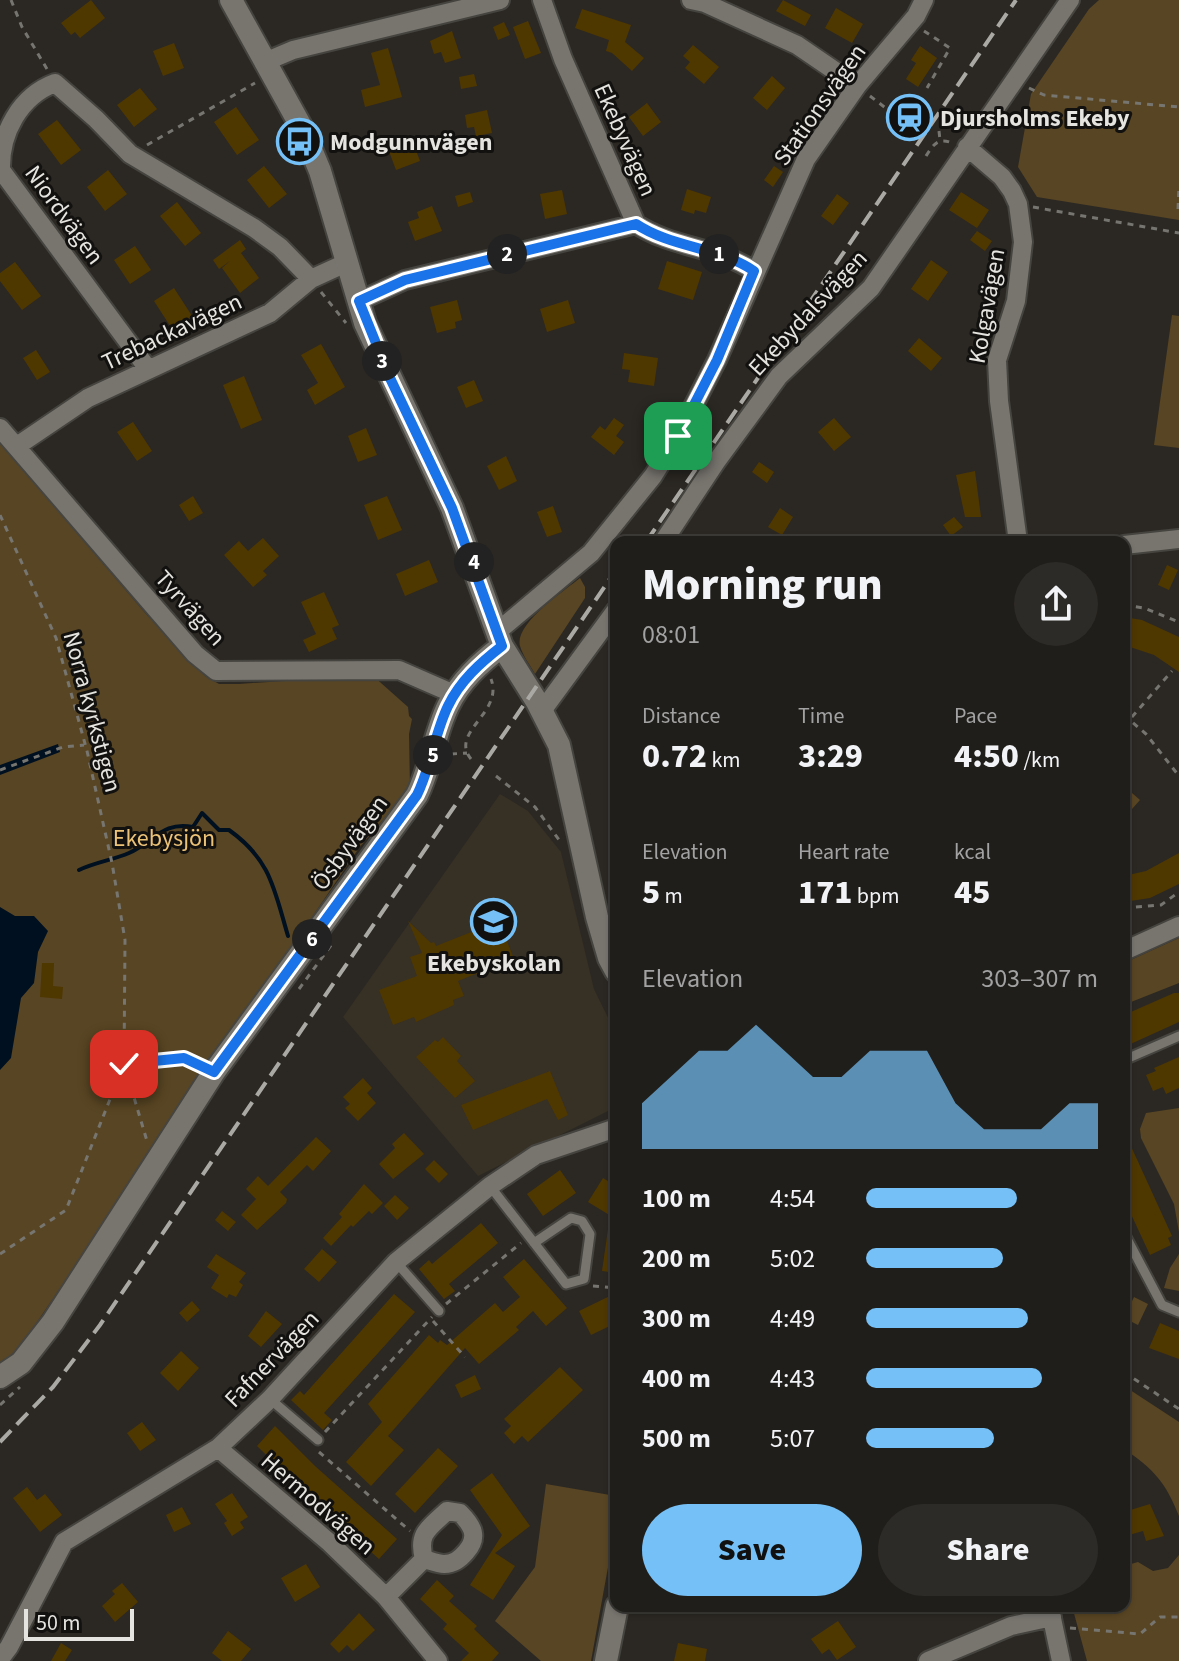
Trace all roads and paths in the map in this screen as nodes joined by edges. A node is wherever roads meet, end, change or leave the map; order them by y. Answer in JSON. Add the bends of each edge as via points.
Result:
{"nodes":[{"id":1,"x":11,"y":0,"type":"edge"},
{"id":2,"x":231,"y":0,"type":"edge"},
{"id":3,"x":500,"y":0,"type":"edge"},
{"id":4,"x":542,"y":0,"type":"edge"},
{"id":5,"x":691,"y":0,"type":"edge"},
{"id":6,"x":924,"y":0,"type":"edge"},
{"id":7,"x":1070,"y":0,"type":"edge"},
{"id":8,"x":918,"y":26,"type":"dead end"},
{"id":9,"x":950,"y":48,"type":"junction"},
{"id":10,"x":956,"y":52,"type":"dead end"},
{"id":11,"x":267,"y":61,"type":"junction"},
{"id":12,"x":1013,"y":81,"type":"junction"},
{"id":13,"x":55,"y":83,"type":"junction"},
{"id":14,"x":860,"y":88,"type":"junction"},
{"id":15,"x":927,"y":88,"type":"dead end"},
{"id":16,"x":1179,"y":107,"type":"edge"},
{"id":17,"x":909,"y":115,"type":"dead end"},
{"id":18,"x":904,"y":122,"type":"junction"},
{"id":19,"x":939,"y":131,"type":"dead end"},
{"id":20,"x":895,"y":135,"type":"dead end"},
{"id":21,"x":940,"y":140,"type":"dead end"},
{"id":22,"x":934,"y":144,"type":"dead end"},
{"id":23,"x":967,"y":147,"type":"junction"},
{"id":24,"x":130,"y":154,"type":"junction"},
{"id":25,"x":926,"y":156,"type":"dead end"},
{"id":26,"x":1179,"y":186,"type":"edge"},
{"id":27,"x":1018,"y":204,"type":"junction"},
{"id":28,"x":1178,"y":209,"type":"edge"},
{"id":29,"x":636,"y":224,"type":"junction"},
{"id":30,"x":1179,"y":233,"type":"edge"},
{"id":31,"x":348,"y":262,"type":"junction"},
{"id":32,"x":754,"y":271,"type":"junction"},
{"id":33,"x":311,"y":279,"type":"junction"},
{"id":34,"x":359,"y":301,"type":"junction"},
{"id":35,"x":349,"y":327,"type":"dead end"},
{"id":36,"x":148,"y":369,"type":"junction"},
{"id":37,"x":0,"y":428,"type":"edge"},
{"id":38,"x":17,"y":446,"type":"junction"},
{"id":39,"x":0,"y":515,"type":"edge"},
{"id":40,"x":667,"y":536,"type":"edge"},
{"id":41,"x":1017,"y":536,"type":"edge"},
{"id":42,"x":1179,"y":539,"type":"edge"},
{"id":43,"x":1130,"y":544,"type":"edge"},
{"id":44,"x":1130,"y":606,"type":"edge"},
{"id":45,"x":610,"y":618,"type":"edge"},
{"id":46,"x":1179,"y":622,"type":"edge"},
{"id":47,"x":499,"y":639,"type":"junction"},
{"id":48,"x":481,"y":663,"type":"junction"},
{"id":49,"x":1172,"y":671,"type":"dead end"},
{"id":50,"x":454,"y":694,"type":"junction"},
{"id":51,"x":542,"y":711,"type":"junction"},
{"id":52,"x":1131,"y":719,"type":"joint"},
{"id":53,"x":85,"y":745,"type":"junction"},
{"id":54,"x":467,"y":753,"type":"junction"},
{"id":55,"x":445,"y":754,"type":"dead end"},
{"id":56,"x":471,"y":759,"type":"dead end"},
{"id":57,"x":0,"y":770,"type":"edge"},
{"id":58,"x":496,"y":776,"type":"dead end"},
{"id":59,"x":1179,"y":776,"type":"edge"},
{"id":60,"x":571,"y":847,"type":"dead end"},
{"id":61,"x":1179,"y":892,"type":"edge"},
{"id":62,"x":1130,"y":908,"type":"edge"},
{"id":63,"x":1179,"y":926,"type":"edge"},
{"id":64,"x":1130,"y":948,"type":"edge"},
{"id":65,"x":610,"y":960,"type":"edge"},
{"id":66,"x":1179,"y":1036,"type":"edge"},
{"id":67,"x":1130,"y":1057,"type":"edge"},
{"id":68,"x":124,"y":1064,"type":"junction"},
{"id":69,"x":214,"y":1072,"type":"junction"},
{"id":70,"x":610,"y":1130,"type":"edge"},
{"id":71,"x":154,"y":1165,"type":"junction"},
{"id":72,"x":490,"y":1186,"type":"junction"},
{"id":73,"x":532,"y":1240,"type":"junction"},
{"id":74,"x":1130,"y":1244,"type":"edge"},
{"id":75,"x":0,"y":1254,"type":"edge"},
{"id":76,"x":396,"y":1262,"type":"junction"},
{"id":77,"x":584,"y":1279,"type":"junction"},
{"id":78,"x":610,"y":1288,"type":"edge"},
{"id":79,"x":439,"y":1311,"type":"junction"},
{"id":80,"x":1179,"y":1312,"type":"edge"},
{"id":81,"x":430,"y":1319,"type":"junction"},
{"id":82,"x":465,"y":1357,"type":"dead end"},
{"id":83,"x":1130,"y":1376,"type":"edge"},
{"id":84,"x":0,"y":1377,"type":"edge"},
{"id":85,"x":270,"y":1399,"type":"junction"},
{"id":86,"x":1179,"y":1409,"type":"edge"},
{"id":87,"x":318,"y":1440,"type":"junction"},
{"id":88,"x":218,"y":1448,"type":"junction"},
{"id":89,"x":423,"y":1550,"type":"joint"},
{"id":90,"x":386,"y":1597,"type":"junction"},
{"id":91,"x":616,"y":1612,"type":"edge"},
{"id":92,"x":1052,"y":1617,"type":"edge"},
{"id":93,"x":1179,"y":1617,"type":"edge"},
{"id":94,"x":0,"y":1659,"type":"edge"},
{"id":95,"x":438,"y":1661,"type":"edge"},
{"id":96,"x":606,"y":1661,"type":"edge"},
{"id":97,"x":928,"y":1661,"type":"edge"},
{"id":98,"x":1061,"y":1661,"type":"edge"}],
"edges":[{"from":1,"to":13,"type":"path"},
{"from":2,"to":11,"type":"street"},
{"from":3,"to":11,"type":"street","via":[[293,50]]},
{"from":4,"to":29,"type":"street","name":"Ekebyvägen"},
{"from":5,"to":14,"type":"street","via":[[797,45]]},
{"from":6,"to":14,"type":"street","name":"Stationsvägen"},
{"from":7,"to":12,"type":"street","name":"Ekebydalsvägen"},
{"from":8,"to":9,"type":"path"},
{"from":9,"to":10,"type":"path"},
{"from":9,"to":15,"type":"path"},
{"from":11,"to":24,"type":"path","via":[[259,80]]},
{"from":11,"to":31,"type":"street","via":[[320,171]]},
{"from":12,"to":16,"type":"path","via":[[1044,95]]},
{"from":12,"to":23,"type":"street","name":"Ekebydalsvägen"},
{"from":13,"to":24,"type":"street"},
{"from":13,"to":36,"type":"street","name":"Niordvägen","via":[[35,91],[20,108],[1,147],[1,170]]},
{"from":14,"to":18,"type":"path"},
{"from":14,"to":32,"type":"street","name":"Stationsvägen","via":[[806,159]]},
{"from":17,"to":18,"type":"path"},
{"from":18,"to":20,"type":"path"},
{"from":19,"to":21,"type":"path"},
{"from":22,"to":25,"type":"path"},
{"from":23,"to":27,"type":"street","name":"Kolgavägen","via":[[1002,177]]},
{"from":23,"to":40,"type":"street","name":"Ekebydalsvägen","via":[[871,288],[759,400]]},
{"from":24,"to":33,"type":"street","via":[[254,228]]},
{"from":26,"to":28,"type":"path"},
{"from":27,"to":30,"type":"path"},
{"from":27,"to":41,"type":"street","name":"Kolgavägen","via":[[1023,242],[1016,301],[997,360]]},
{"from":29,"to":32,"type":"street","name":"Ekebyvägen","via":[[738,260]]},
{"from":29,"to":34,"type":"street","via":[[405,280]]},
{"from":31,"to":33,"type":"street","name":"Trebackavägen"},
{"from":31,"to":34,"type":"street"},
{"from":32,"to":47,"type":"street","name":"Stationsvägen","via":[[717,360],[653,476],[591,553]]},
{"from":33,"to":35,"type":"path"},
{"from":33,"to":36,"type":"street","name":"Trebackavägen","via":[[270,313]]},
{"from":34,"to":47,"type":"street","via":[[458,522]]},
{"from":36,"to":38,"type":"street","name":"Trebackavägen","via":[[88,398]]},
{"from":37,"to":38,"type":"street","name":"Tyrvägen"},
{"from":38,"to":50,"type":"street","name":"Tyrvägen","via":[[195,654],[216,671],[399,670]]},
{"from":39,"to":53,"type":"path","name":"Norra kyrkstigen","via":[[56,638]]},
{"from":42,"to":43,"type":"street"},
{"from":44,"to":46,"type":"path"},
{"from":45,"to":51,"type":"street"},
{"from":47,"to":48,"type":"street","name":"Ösbyvägen"},
{"from":47,"to":51,"type":"street"},
{"from":48,"to":50,"type":"street","name":"Ösbyvägen"},
{"from":48,"to":54,"type":"path","via":[[491,677],[494,696],[470,733]]},
{"from":49,"to":52,"type":"path"},
{"from":50,"to":69,"type":"street","name":"Ösbyvägen","via":[[417,795]]},
{"from":51,"to":65,"type":"street","via":[[559,745]]},
{"from":52,"to":59,"type":"path"},
{"from":53,"to":57,"type":"path","via":[[63,747]]},
{"from":53,"to":68,"type":"path","name":"Norra kyrkstigen","via":[[125,940]]},
{"from":54,"to":55,"type":"path"},
{"from":54,"to":56,"type":"path"},
{"from":58,"to":60,"type":"path","via":[[521,793],[562,844]]},
{"from":61,"to":62,"type":"path","via":[[1161,905]]},
{"from":63,"to":64,"type":"street"},
{"from":66,"to":67,"type":"lane"},
{"from":68,"to":69,"type":"path","via":[[184,1058]]},
{"from":68,"to":71,"type":"path"},
{"from":68,"to":75,"type":"path","via":[[66,1210]]},
{"from":69,"to":71,"type":"street","name":"Ösbyvägen"},
{"from":70,"to":72,"type":"street","name":"Fafnervägen","via":[[536,1155]]},
{"from":71,"to":84,"type":"street","name":"Ösbyvägen","via":[[53,1322],[21,1363]]},
{"from":72,"to":73,"type":"lane"},
{"from":72,"to":76,"type":"street","name":"Fafnervägen"},
{"from":73,"to":77,"type":"lane","via":[[566,1284]]},
{"from":73,"to":77,"type":"lane","via":[[571,1218],[582,1221],[590,1234]]},
{"from":73,"to":79,"type":"path"},
{"from":74,"to":80,"type":"lane","via":[[1162,1305]]},
{"from":76,"to":79,"type":"lane"},
{"from":76,"to":85,"type":"street","name":"Fafnervägen"},
{"from":77,"to":78,"type":"path","via":[[591,1286]]},
{"from":79,"to":81,"type":"path"},
{"from":81,"to":82,"type":"path"},
{"from":81,"to":87,"type":"path"},
{"from":83,"to":86,"type":"path"},
{"from":85,"to":87,"type":"lane"},
{"from":85,"to":88,"type":"street","name":"Fafnervägen"},
{"from":87,"to":89,"type":"path","via":[[317,1450]]},
{"from":88,"to":90,"type":"street","name":"Hermodvägen"},
{"from":88,"to":94,"type":"street","name":"Fafnervägen","via":[[64,1542]]},
{"from":89,"to":90,"type":"street"},
{"from":90,"to":95,"type":"street","name":"Hermodvägen"},
{"from":91,"to":96,"type":"street"},
{"from":92,"to":93,"type":"path","via":[[1140,1634],[1160,1617]]},
{"from":92,"to":97,"type":"street","via":[[1011,1626]]},
{"from":92,"to":98,"type":"street"}]}
